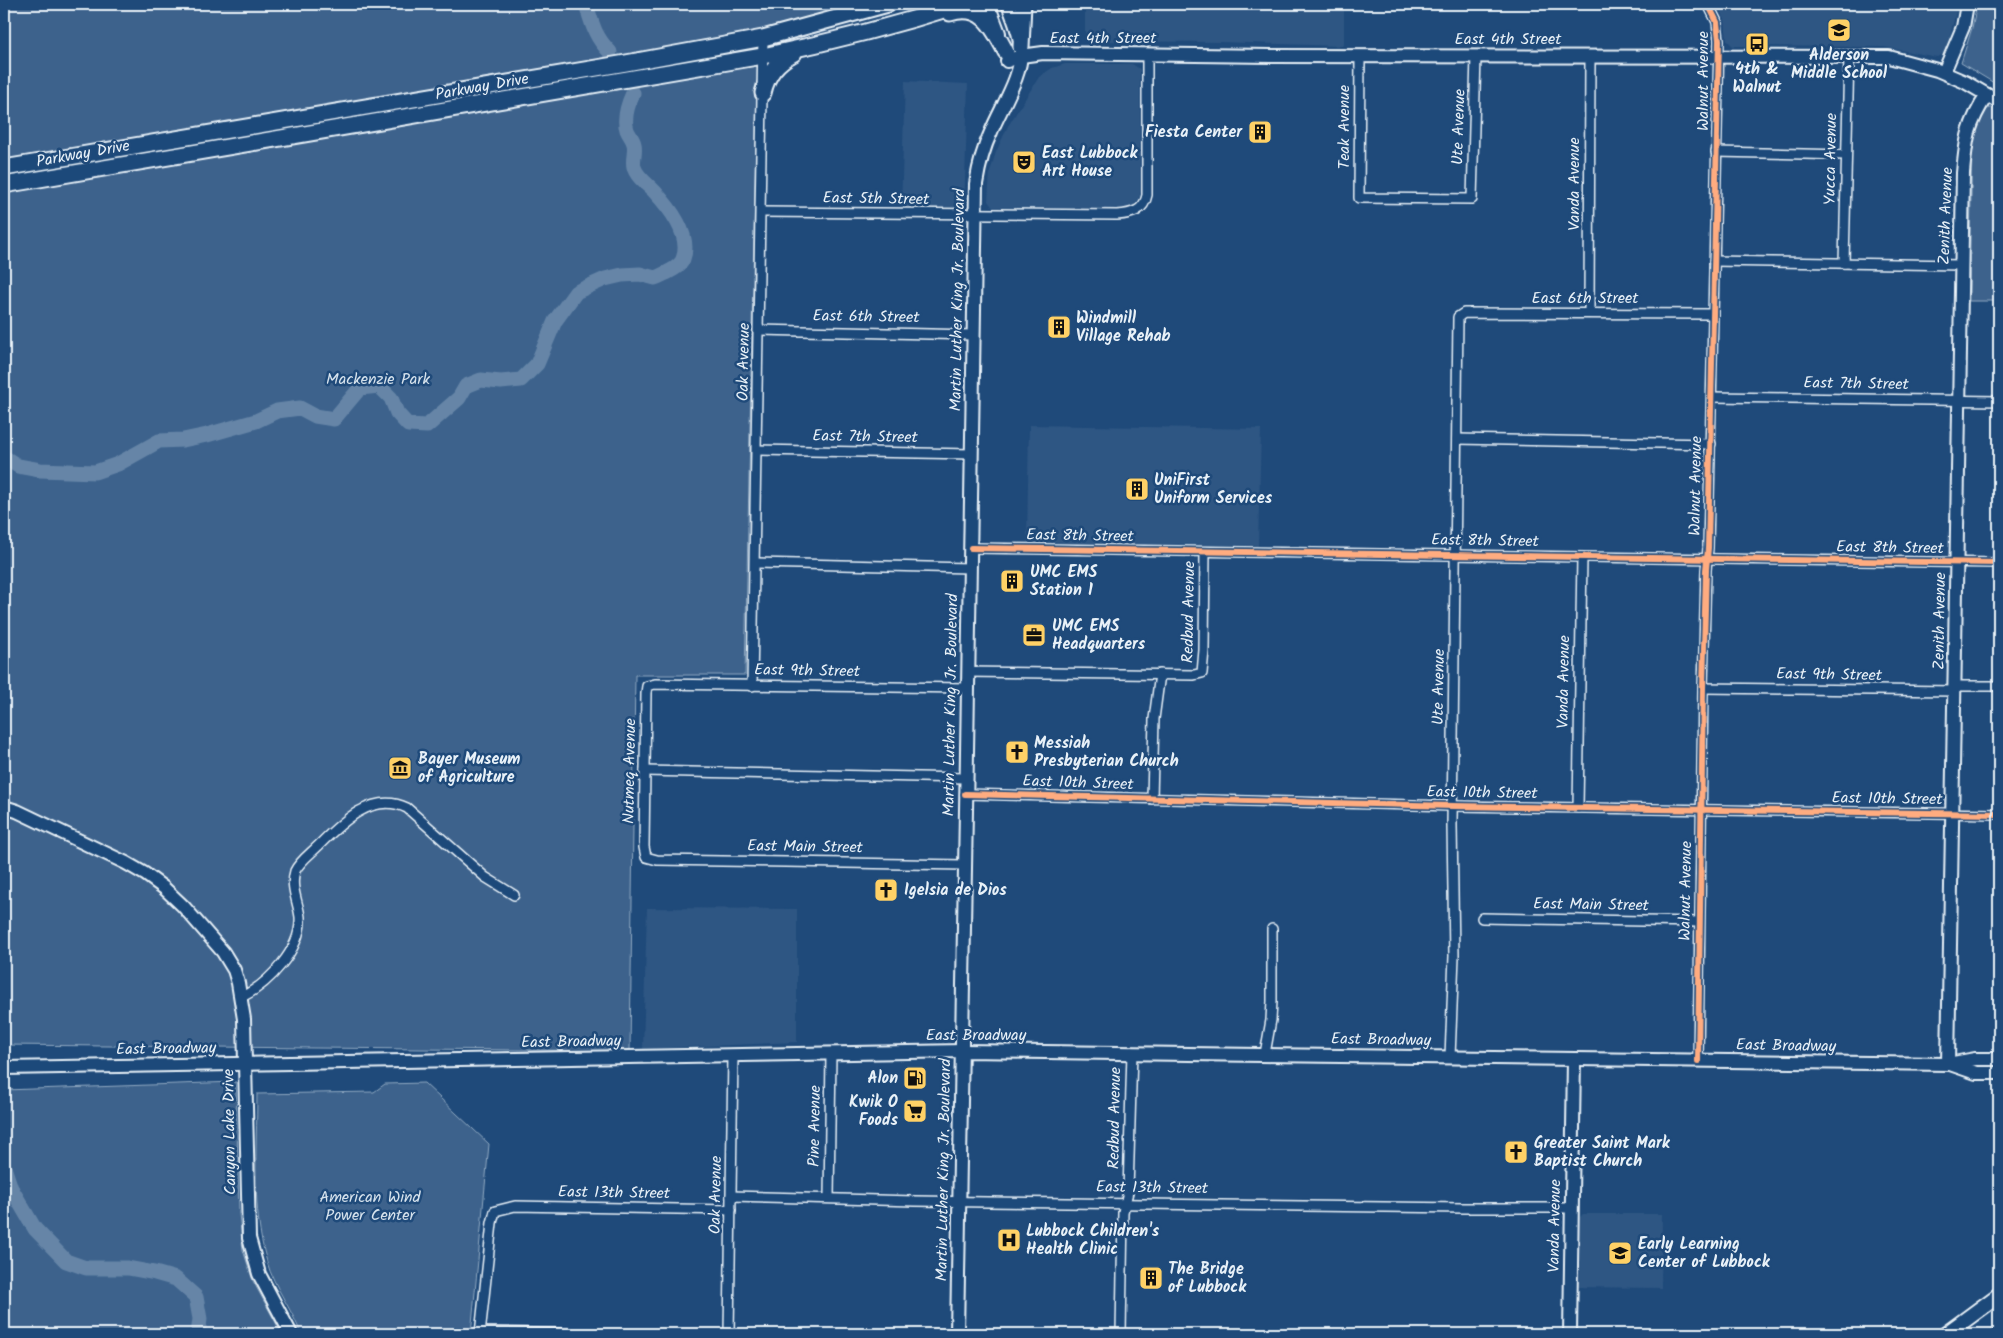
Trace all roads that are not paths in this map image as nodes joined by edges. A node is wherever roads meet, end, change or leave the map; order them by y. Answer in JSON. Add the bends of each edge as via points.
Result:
{"nodes":[{"id":1,"x":888,"y":4,"type":"edge"},
{"id":2,"x":963,"y":4,"type":"edge"},
{"id":3,"x":988,"y":4,"type":"edge"},
{"id":4,"x":1008,"y":4,"type":"edge"},
{"id":5,"x":1023,"y":4,"type":"edge"},
{"id":6,"x":1708,"y":4,"type":"edge"},
{"id":7,"x":1967,"y":4,"type":"edge"},
{"id":8,"x":883,"y":28,"type":"junction"},
{"id":9,"x":763,"y":38,"type":"junction"},
{"id":10,"x":809,"y":47,"type":"junction"},
{"id":11,"x":1021,"y":52,"type":"junction"},
{"id":12,"x":1147,"y":54,"type":"junction"},
{"id":13,"x":763,"y":56,"type":"junction"},
{"id":14,"x":1007,"y":56,"type":"junction"},
{"id":15,"x":1360,"y":56,"type":"junction"},
{"id":16,"x":1476,"y":56,"type":"junction"},
{"id":17,"x":1590,"y":56,"type":"junction"},
{"id":18,"x":1718,"y":56,"type":"junction"},
{"id":19,"x":1849,"y":56,"type":"junction"},
{"id":20,"x":1944,"y":72,"type":"junction"},
{"id":21,"x":1012,"y":84,"type":"junction"},
{"id":22,"x":763,"y":93,"type":"junction"},
{"id":23,"x":1987,"y":95,"type":"junction"},
{"id":24,"x":1999,"y":102,"type":"edge"},
{"id":25,"x":1716,"y":152,"type":"junction"},
{"id":26,"x":1846,"y":155,"type":"junction"},
{"id":27,"x":4,"y":168,"type":"edge"},
{"id":28,"x":4,"y":185,"type":"edge"},
{"id":29,"x":1359,"y":198,"type":"joint"},
{"id":30,"x":761,"y":212,"type":"junction"},
{"id":31,"x":975,"y":215,"type":"junction"},
{"id":32,"x":1714,"y":261,"type":"junction"},
{"id":33,"x":1844,"y":263,"type":"junction"},
{"id":34,"x":1961,"y":265,"type":"junction"},
{"id":35,"x":1589,"y":313,"type":"junction"},
{"id":36,"x":1713,"y":314,"type":"junction"},
{"id":37,"x":1458,"y":317,"type":"joint"},
{"id":38,"x":759,"y":330,"type":"junction"},
{"id":39,"x":973,"y":335,"type":"junction"},
{"id":40,"x":1712,"y":397,"type":"junction"},
{"id":41,"x":1959,"y":401,"type":"junction"},
{"id":42,"x":1999,"y":401,"type":"edge"},
{"id":43,"x":1456,"y":439,"type":"junction"},
{"id":44,"x":1711,"y":444,"type":"junction"},
{"id":45,"x":757,"y":450,"type":"junction"},
{"id":46,"x":972,"y":454,"type":"junction"},
{"id":47,"x":970,"y":548,"type":"junction"},
{"id":48,"x":1205,"y":552,"type":"junction"},
{"id":49,"x":1455,"y":555,"type":"junction"},
{"id":50,"x":1582,"y":557,"type":"junction"},
{"id":51,"x":1707,"y":559,"type":"junction"},
{"id":52,"x":755,"y":563,"type":"junction"},
{"id":53,"x":1957,"y":563,"type":"junction"},
{"id":54,"x":1999,"y":563,"type":"edge"},
{"id":55,"x":970,"y":568,"type":"junction"},
{"id":56,"x":968,"y":672,"type":"junction"},
{"id":57,"x":1160,"y":674,"type":"junction"},
{"id":58,"x":647,"y":686,"type":"joint"},
{"id":59,"x":752,"y":686,"type":"junction"},
{"id":60,"x":1999,"y":686,"type":"edge"},
{"id":61,"x":967,"y":688,"type":"junction"},
{"id":62,"x":1703,"y":688,"type":"junction"},
{"id":63,"x":1955,"y":688,"type":"junction"},
{"id":64,"x":645,"y":771,"type":"junction"},
{"id":65,"x":965,"y":778,"type":"junction"},
{"id":66,"x":965,"y":794,"type":"junction"},
{"id":67,"x":1152,"y":799,"type":"junction"},
{"id":68,"x":4,"y":806,"type":"edge"},
{"id":69,"x":1452,"y":806,"type":"junction"},
{"id":70,"x":1578,"y":808,"type":"junction"},
{"id":71,"x":1701,"y":810,"type":"junction"},
{"id":72,"x":1952,"y":814,"type":"junction"},
{"id":73,"x":1999,"y":814,"type":"edge"},
{"id":74,"x":646,"y":857,"type":"joint"},
{"id":75,"x":964,"y":865,"type":"junction"},
{"id":76,"x":514,"y":895,"type":"dead end"},
{"id":77,"x":1482,"y":918,"type":"dead end"},
{"id":78,"x":1700,"y":922,"type":"junction"},
{"id":79,"x":1272,"y":929,"type":"dead end"},
{"id":80,"x":242,"y":997,"type":"junction"},
{"id":81,"x":963,"y":1051,"type":"junction"},
{"id":82,"x":1132,"y":1052,"type":"junction"},
{"id":83,"x":832,"y":1054,"type":"junction"},
{"id":84,"x":1265,"y":1054,"type":"junction"},
{"id":85,"x":733,"y":1055,"type":"junction"},
{"id":86,"x":1450,"y":1057,"type":"junction"},
{"id":87,"x":1574,"y":1059,"type":"junction"},
{"id":88,"x":1999,"y":1059,"type":"edge"},
{"id":89,"x":1698,"y":1061,"type":"junction"},
{"id":90,"x":245,"y":1064,"type":"junction"},
{"id":91,"x":1948,"y":1064,"type":"junction"},
{"id":92,"x":4,"y":1068,"type":"edge"},
{"id":93,"x":1999,"y":1073,"type":"edge"},
{"id":94,"x":731,"y":1196,"type":"junction"},
{"id":95,"x":829,"y":1198,"type":"junction"},
{"id":96,"x":960,"y":1201,"type":"junction"},
{"id":97,"x":1126,"y":1203,"type":"junction"},
{"id":98,"x":1572,"y":1208,"type":"junction"},
{"id":99,"x":731,"y":1210,"type":"junction"},
{"id":100,"x":1999,"y":1295,"type":"edge"},
{"id":101,"x":1999,"y":1315,"type":"edge"},
{"id":102,"x":480,"y":1333,"type":"edge"},
{"id":103,"x":291,"y":1334,"type":"edge"},
{"id":104,"x":596,"y":1334,"type":"edge"},
{"id":105,"x":729,"y":1334,"type":"edge"},
{"id":106,"x":957,"y":1334,"type":"edge"},
{"id":107,"x":1121,"y":1334,"type":"edge"},
{"id":108,"x":1570,"y":1334,"type":"edge"},
{"id":109,"x":1946,"y":1334,"type":"edge"},
{"id":110,"x":1973,"y":1334,"type":"edge"}],
"edges":[{"from":1,"to":9,"type":"highway","name":"Parkway Drive"},
{"from":2,"to":8,"type":"highway","name":"Parkway Drive"},
{"from":3,"to":14,"type":"main road"},
{"from":4,"to":11,"type":"main road"},
{"from":5,"to":11,"type":"highway"},
{"from":6,"to":18,"type":"street","name":"Walnut Avenue","via":[[1718,26]]},
{"from":7,"to":20,"type":"main road","via":[[1963,27]]},
{"from":8,"to":10,"type":"highway","name":"Parkway Drive"},
{"from":8,"to":14,"type":"highway","via":[[955,12],[975,12],[987,19]]},
{"from":9,"to":13,"type":"street","name":"Oak Avenue"},
{"from":9,"to":27,"type":"highway","name":"Parkway Drive"},
{"from":10,"to":13,"type":"highway","name":"Parkway Drive"},
{"from":10,"to":22,"type":"highway","via":[[783,59],[773,68]]},
{"from":11,"to":12,"type":"main road","name":"East 4th Street"},
{"from":11,"to":14,"type":"main road","name":"East 4th Street"},
{"from":11,"to":21,"type":"main road","name":"Martin Luther King Jr. Boulevard"},
{"from":12,"to":15,"type":"main road","name":"East 4th Street"},
{"from":12,"to":31,"type":"street","name":"East 5th Street","via":[[1148,191],[1140,209],[1117,215]]},
{"from":13,"to":22,"type":"street","name":"Oak Avenue"},
{"from":13,"to":28,"type":"highway","name":"Parkway Drive"},
{"from":14,"to":21,"type":"main road"},
{"from":15,"to":16,"type":"main road","name":"East 4th Street"},
{"from":15,"to":29,"type":"street","name":"Teak Avenue"},
{"from":16,"to":17,"type":"main road","name":"East 4th Street"},
{"from":16,"to":29,"type":"street","name":"Ute Avenue","via":[[1472,199]]},
{"from":17,"to":18,"type":"main road","name":"East 4th Street"},
{"from":17,"to":35,"type":"street","name":"Vanda Avenue"},
{"from":18,"to":19,"type":"main road","name":"East 4th Street"},
{"from":18,"to":25,"type":"street","name":"Walnut Avenue"},
{"from":19,"to":20,"type":"main road","name":"East 4th Street","via":[[1889,57]]},
{"from":19,"to":26,"type":"street","name":"Yucca Avenue"},
{"from":20,"to":23,"type":"main road","name":"East 4th Street"},
{"from":21,"to":31,"type":"main road","name":"Martin Luther King Jr. Boulevard","via":[[980,160]]},
{"from":22,"to":30,"type":"street","name":"Oak Avenue"},
{"from":23,"to":24,"type":"main road","name":"East 4th Street"},
{"from":23,"to":34,"type":"main road","name":"Zenith Avenue","via":[[1971,123],[1966,140]]},
{"from":25,"to":26,"type":"street"},
{"from":25,"to":32,"type":"street","name":"Walnut Avenue"},
{"from":26,"to":33,"type":"street","name":"Yucca Avenue"},
{"from":30,"to":31,"type":"street","name":"East 5th Street"},
{"from":30,"to":38,"type":"street","name":"Oak Avenue"},
{"from":31,"to":39,"type":"main road","name":"Martin Luther King Jr. Boulevard"},
{"from":32,"to":33,"type":"street"},
{"from":32,"to":36,"type":"street","name":"Walnut Avenue"},
{"from":33,"to":34,"type":"street"},
{"from":34,"to":41,"type":"main road","name":"Zenith Avenue"},
{"from":35,"to":36,"type":"street","name":"East 6th Street"},
{"from":35,"to":37,"type":"street","name":"East 6th Street","via":[[1464,313]]},
{"from":36,"to":40,"type":"street","name":"Walnut Avenue"},
{"from":37,"to":43,"type":"street","name":"Ute Avenue"},
{"from":38,"to":39,"type":"street","name":"East 6th Street"},
{"from":38,"to":45,"type":"street","name":"Oak Avenue"},
{"from":39,"to":46,"type":"main road","name":"Martin Luther King Jr. Boulevard"},
{"from":40,"to":41,"type":"street","name":"East 7th Street"},
{"from":40,"to":44,"type":"street","name":"Walnut Avenue"},
{"from":41,"to":42,"type":"street","name":"East 7th Street"},
{"from":41,"to":53,"type":"main road","name":"Zenith Avenue"},
{"from":43,"to":44,"type":"street"},
{"from":43,"to":49,"type":"street","name":"Ute Avenue"},
{"from":44,"to":51,"type":"street","name":"Walnut Avenue"},
{"from":45,"to":46,"type":"street","name":"East 7th Street"},
{"from":45,"to":52,"type":"street","name":"Oak Avenue"},
{"from":46,"to":47,"type":"main road","name":"Martin Luther King Jr. Boulevard"},
{"from":47,"to":48,"type":"street","name":"East 8th Street"},
{"from":47,"to":55,"type":"main road","name":"Martin Luther King Jr. Boulevard"},
{"from":48,"to":49,"type":"street","name":"East 8th Street"},
{"from":48,"to":57,"type":"street","name":"Redbud Avenue","via":[[1202,673]]},
{"from":49,"to":50,"type":"street","name":"East 8th Street"},
{"from":49,"to":69,"type":"street","name":"Ute Avenue"},
{"from":50,"to":51,"type":"street","name":"East 8th Street"},
{"from":50,"to":70,"type":"street","name":"Vanda Avenue"},
{"from":51,"to":53,"type":"street","name":"East 8th Street"},
{"from":51,"to":62,"type":"street","name":"Walnut Avenue"},
{"from":52,"to":55,"type":"street"},
{"from":52,"to":59,"type":"street","name":"Oak Avenue"},
{"from":53,"to":54,"type":"street","name":"East 8th Street"},
{"from":53,"to":63,"type":"main road","name":"Zenith Avenue"},
{"from":55,"to":56,"type":"main road","name":"Martin Luther King Jr. Boulevard"},
{"from":56,"to":57,"type":"street"},
{"from":56,"to":61,"type":"main road","name":"Martin Luther King Jr. Boulevard"},
{"from":57,"to":67,"type":"street","name":"Redbud Avenue","via":[[1154,719]]},
{"from":58,"to":59,"type":"street","name":"East 9th Street"},
{"from":58,"to":64,"type":"street","name":"Nutmeq Avenue"},
{"from":59,"to":61,"type":"street","name":"East 9th Street"},
{"from":60,"to":63,"type":"street","name":"East 9th Street"},
{"from":61,"to":65,"type":"main road","name":"Martin Luther King Jr. Boulevard"},
{"from":62,"to":63,"type":"street","name":"East 9th Street"},
{"from":62,"to":71,"type":"street","name":"Walnut Avenue"},
{"from":63,"to":72,"type":"main road","name":"Zenith Avenue"},
{"from":64,"to":65,"type":"street"},
{"from":64,"to":74,"type":"street","name":"Nutmeq Avenue"},
{"from":65,"to":66,"type":"main road","name":"Martin Luther King Jr. Boulevard"},
{"from":66,"to":67,"type":"street","name":"East 10th Street"},
{"from":66,"to":75,"type":"main road","name":"Martin Luther King Jr. Boulevard"},
{"from":67,"to":69,"type":"street","name":"East 10th Street"},
{"from":68,"to":80,"type":"main road","name":"Canyon Lake Drive","via":[[126,863],[164,888],[223,952],[234,970]]},
{"from":69,"to":70,"type":"street","name":"East 10th Street"},
{"from":69,"to":86,"type":"street","name":"Ute Avenue","via":[[1454,963]]},
{"from":70,"to":71,"type":"street","name":"East 10th Street"},
{"from":71,"to":72,"type":"street","name":"East 10th Street"},
{"from":71,"to":78,"type":"street","name":"Walnut Avenue"},
{"from":72,"to":73,"type":"street","name":"East 10th Street"},
{"from":72,"to":91,"type":"main road","name":"Zenith Avenue"},
{"from":74,"to":75,"type":"street","name":"East Main Street","via":[[658,860]]},
{"from":75,"to":81,"type":"main road","name":"Martin Luther King Jr. Boulevard"},
{"from":76,"to":80,"type":"street","via":[[485,877],[407,808],[391,804],[369,806],[339,826],[297,868],[293,881],[300,917],[294,944],[271,977]]},
{"from":77,"to":78,"type":"street","name":"East Main Street"},
{"from":78,"to":89,"type":"street","name":"Walnut Avenue"},
{"from":79,"to":84,"type":"street","via":[[1272,1001]]},
{"from":80,"to":90,"type":"main road","name":"Canyon Lake Drive"},
{"from":81,"to":82,"type":"main road","name":"East Broadway"},
{"from":81,"to":83,"type":"main road","name":"East Broadway"},
{"from":81,"to":96,"type":"main road","name":"Martin Luther King Jr. Boulevard"},
{"from":82,"to":84,"type":"main road","name":"East Broadway"},
{"from":82,"to":97,"type":"street","name":"Redbud Avenue"},
{"from":83,"to":85,"type":"main road","name":"East Broadway"},
{"from":83,"to":95,"type":"street","name":"Pine Avenue"},
{"from":84,"to":86,"type":"main road","name":"East Broadway"},
{"from":85,"to":90,"type":"main road","name":"East Broadway"},
{"from":85,"to":94,"type":"street","name":"Oak Avenue"},
{"from":86,"to":87,"type":"main road","name":"East Broadway"},
{"from":87,"to":89,"type":"main road","name":"East Broadway"},
{"from":87,"to":98,"type":"main road","name":"Vanda Avenue"},
{"from":88,"to":91,"type":"main road","name":"East Broadway"},
{"from":89,"to":91,"type":"main road","name":"East Broadway"},
{"from":90,"to":92,"type":"main road","name":"East Broadway"},
{"from":90,"to":103,"type":"main road","name":"Canyon Lake Drive","via":[[249,1238],[259,1274]]},
{"from":91,"to":93,"type":"main road","name":"East Broadway","via":[[1976,1073]]},
{"from":94,"to":95,"type":"street","name":"East 13th Street"},
{"from":94,"to":99,"type":"street","name":"Oak Avenue"},
{"from":95,"to":96,"type":"street","name":"East 13th Street"},
{"from":96,"to":97,"type":"street","name":"East 13th Street"},
{"from":96,"to":106,"type":"main road","name":"Martin Luther King Jr. Boulevard"},
{"from":97,"to":98,"type":"street","name":"East 13th Street"},
{"from":97,"to":107,"type":"street","name":"Redbud Avenue","via":[[1123,1212]]},
{"from":98,"to":108,"type":"main road","name":"Vanda Avenue"},
{"from":99,"to":102,"type":"street","name":"East 13th Street","via":[[515,1206],[497,1211],[492,1224]]},
{"from":99,"to":105,"type":"street","name":"Oak Avenue"},
{"from":100,"to":109,"type":"main road"},
{"from":101,"to":110,"type":"main road"},
{"from":102,"to":104,"type":"street"}]}
